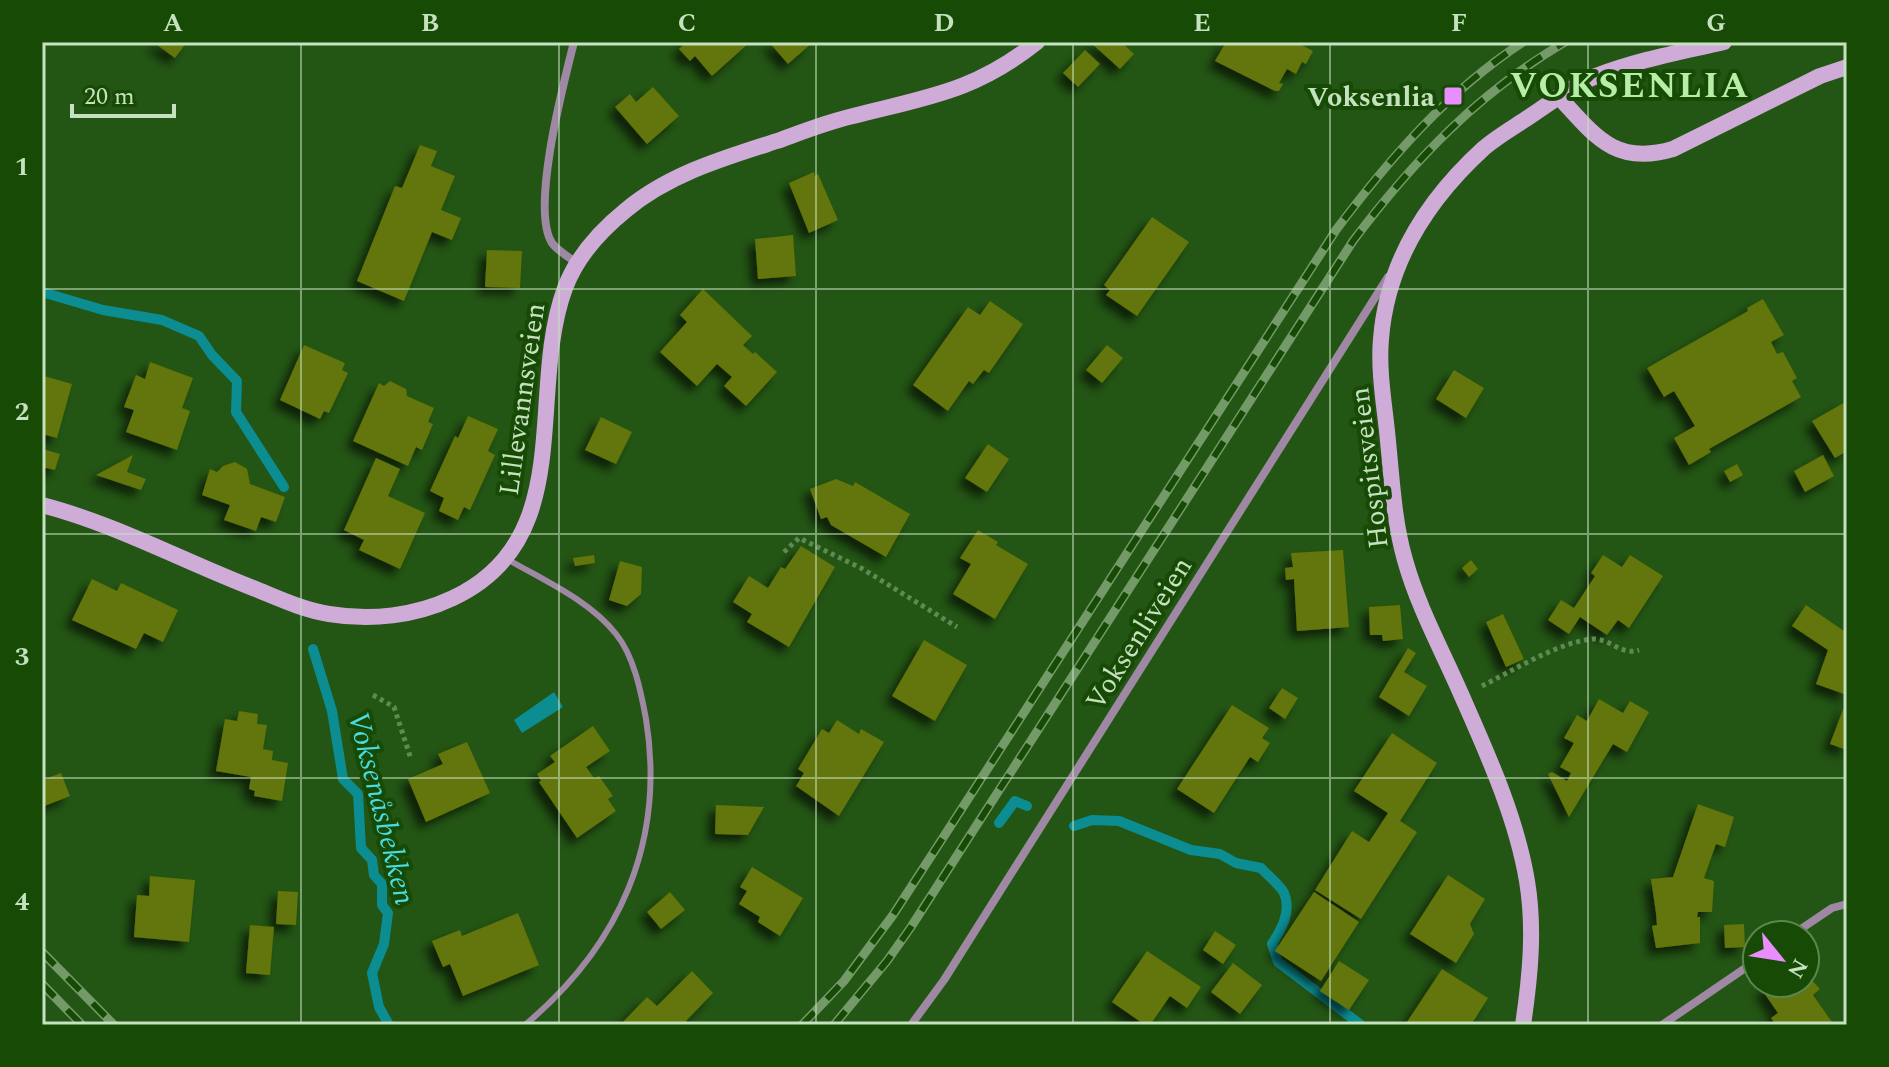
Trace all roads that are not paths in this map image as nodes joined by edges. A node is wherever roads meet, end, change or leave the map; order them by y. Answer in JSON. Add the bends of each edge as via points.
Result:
{"nodes":[{"id":1,"x":574,"y":42,"type":"edge"},
{"id":2,"x":1037,"y":42,"type":"edge"},
{"id":3,"x":1724,"y":42,"type":"edge"},
{"id":4,"x":1847,"y":67,"type":"edge"},
{"id":5,"x":1559,"y":97,"type":"junction"},
{"id":6,"x":1398,"y":262,"type":"junction"},
{"id":7,"x":577,"y":263,"type":"junction"},
{"id":8,"x":42,"y":505,"type":"edge"},
{"id":9,"x":507,"y":559,"type":"junction"},
{"id":10,"x":1847,"y":904,"type":"edge"},
{"id":11,"x":1816,"y":919,"type":"edge"},
{"id":12,"x":1741,"y":971,"type":"edge"},
{"id":13,"x":525,"y":1025,"type":"edge"},
{"id":14,"x":911,"y":1025,"type":"edge"},
{"id":15,"x":1523,"y":1025,"type":"edge"},
{"id":16,"x":1662,"y":1025,"type":"edge"}],
"edges":[{"from":1,"to":7,"type":"street","via":[[545,199],[552,243]]},
{"from":2,"to":7,"type":"street","name":"Lillevannsveien","via":[[1002,67],[943,95],[851,116],[684,173],[628,207]]},
{"from":3,"to":5,"type":"street","via":[[1641,61],[1594,77]]},
{"from":4,"to":5,"type":"street","via":[[1654,155],[1637,156],[1607,145]]},
{"from":5,"to":6,"type":"street","name":"Hospitsveien","via":[[1486,146],[1442,191]]},
{"from":6,"to":14,"type":"street","name":"Voksenliveien"},
{"from":6,"to":15,"type":"street","name":"Hospitsveien","via":[[1381,341],[1396,517],[1418,597],[1517,836],[1531,934]]},
{"from":7,"to":9,"type":"street","name":"Lillevannsveien","via":[[554,324],[534,503]]},
{"from":8,"to":9,"type":"street","name":"Lillevannsveien","via":[[299,606],[355,618],[413,612],[444,602],[467,592]]},
{"from":9,"to":13,"type":"lane","via":[[573,598],[618,635],[632,663],[649,738],[645,834],[626,894],[590,959]]},
{"from":10,"to":11,"type":"street"},
{"from":12,"to":16,"type":"street"}]}
